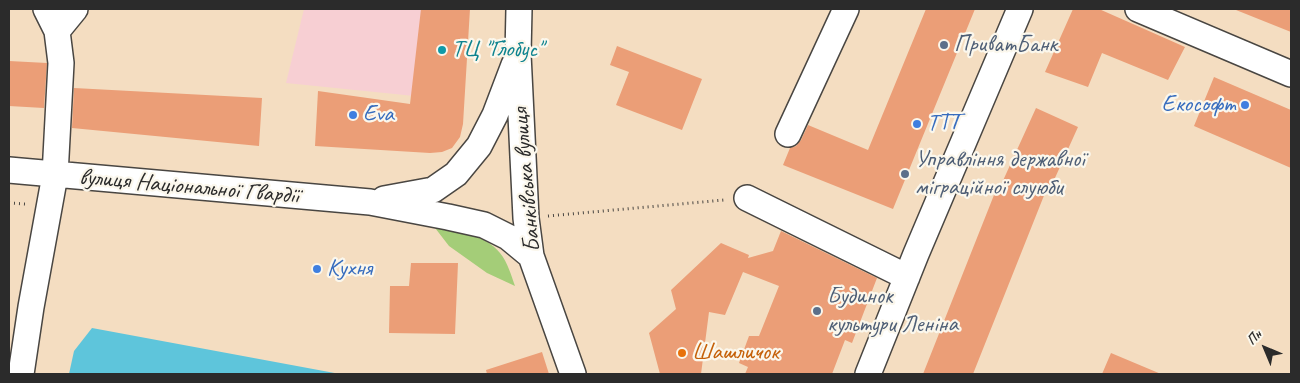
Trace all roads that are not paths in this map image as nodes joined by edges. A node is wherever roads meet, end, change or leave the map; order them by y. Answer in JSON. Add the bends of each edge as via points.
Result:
{"nodes":[{"id":1,"x":46,"y":9,"type":"edge"},
{"id":2,"x":75,"y":9,"type":"edge"},
{"id":3,"x":519,"y":9,"type":"edge"},
{"id":4,"x":844,"y":9,"type":"edge"},
{"id":5,"x":1020,"y":9,"type":"edge"},
{"id":6,"x":1138,"y":9,"type":"edge"},
{"id":7,"x":57,"y":31,"type":"junction"},
{"id":8,"x":518,"y":54,"type":"junction"},
{"id":9,"x":1291,"y":74,"type":"edge"},
{"id":10,"x":788,"y":134,"type":"dead end"},
{"id":11,"x":9,"y":170,"type":"edge"},
{"id":12,"x":55,"y":175,"type":"junction"},
{"id":13,"x":747,"y":198,"type":"road end"},
{"id":14,"x":370,"y":202,"type":"junction"},
{"id":15,"x":531,"y":256,"type":"junction"},
{"id":16,"x":907,"y":276,"type":"junction"},
{"id":17,"x":21,"y":374,"type":"edge"},
{"id":18,"x":573,"y":374,"type":"edge"},
{"id":19,"x":868,"y":374,"type":"edge"}],
"edges":[{"from":1,"to":7,"type":"street"},
{"from":2,"to":7,"type":"street"},
{"from":3,"to":8,"type":"street","name":"Банківська вулиця"},
{"from":4,"to":10,"type":"street"},
{"from":5,"to":16,"type":"street"},
{"from":6,"to":9,"type":"street"},
{"from":7,"to":12,"type":"street","via":[[61,63]]},
{"from":8,"to":14,"type":"street","via":[[495,115],[479,146],[456,174],[433,190]]},
{"from":8,"to":15,"type":"street","name":"Банківська вулиця","via":[[526,218]]},
{"from":11,"to":12,"type":"street","name":"вулиця Національної Гвардії"},
{"from":12,"to":14,"type":"street","name":"вулиця Національної Гвардії"},
{"from":12,"to":17,"type":"street"},
{"from":13,"to":16,"type":"street"},
{"from":14,"to":15,"type":"street","via":[[484,225],[508,237]]},
{"from":15,"to":18,"type":"street","name":"Банківська вулиця"},
{"from":16,"to":19,"type":"street"}]}
